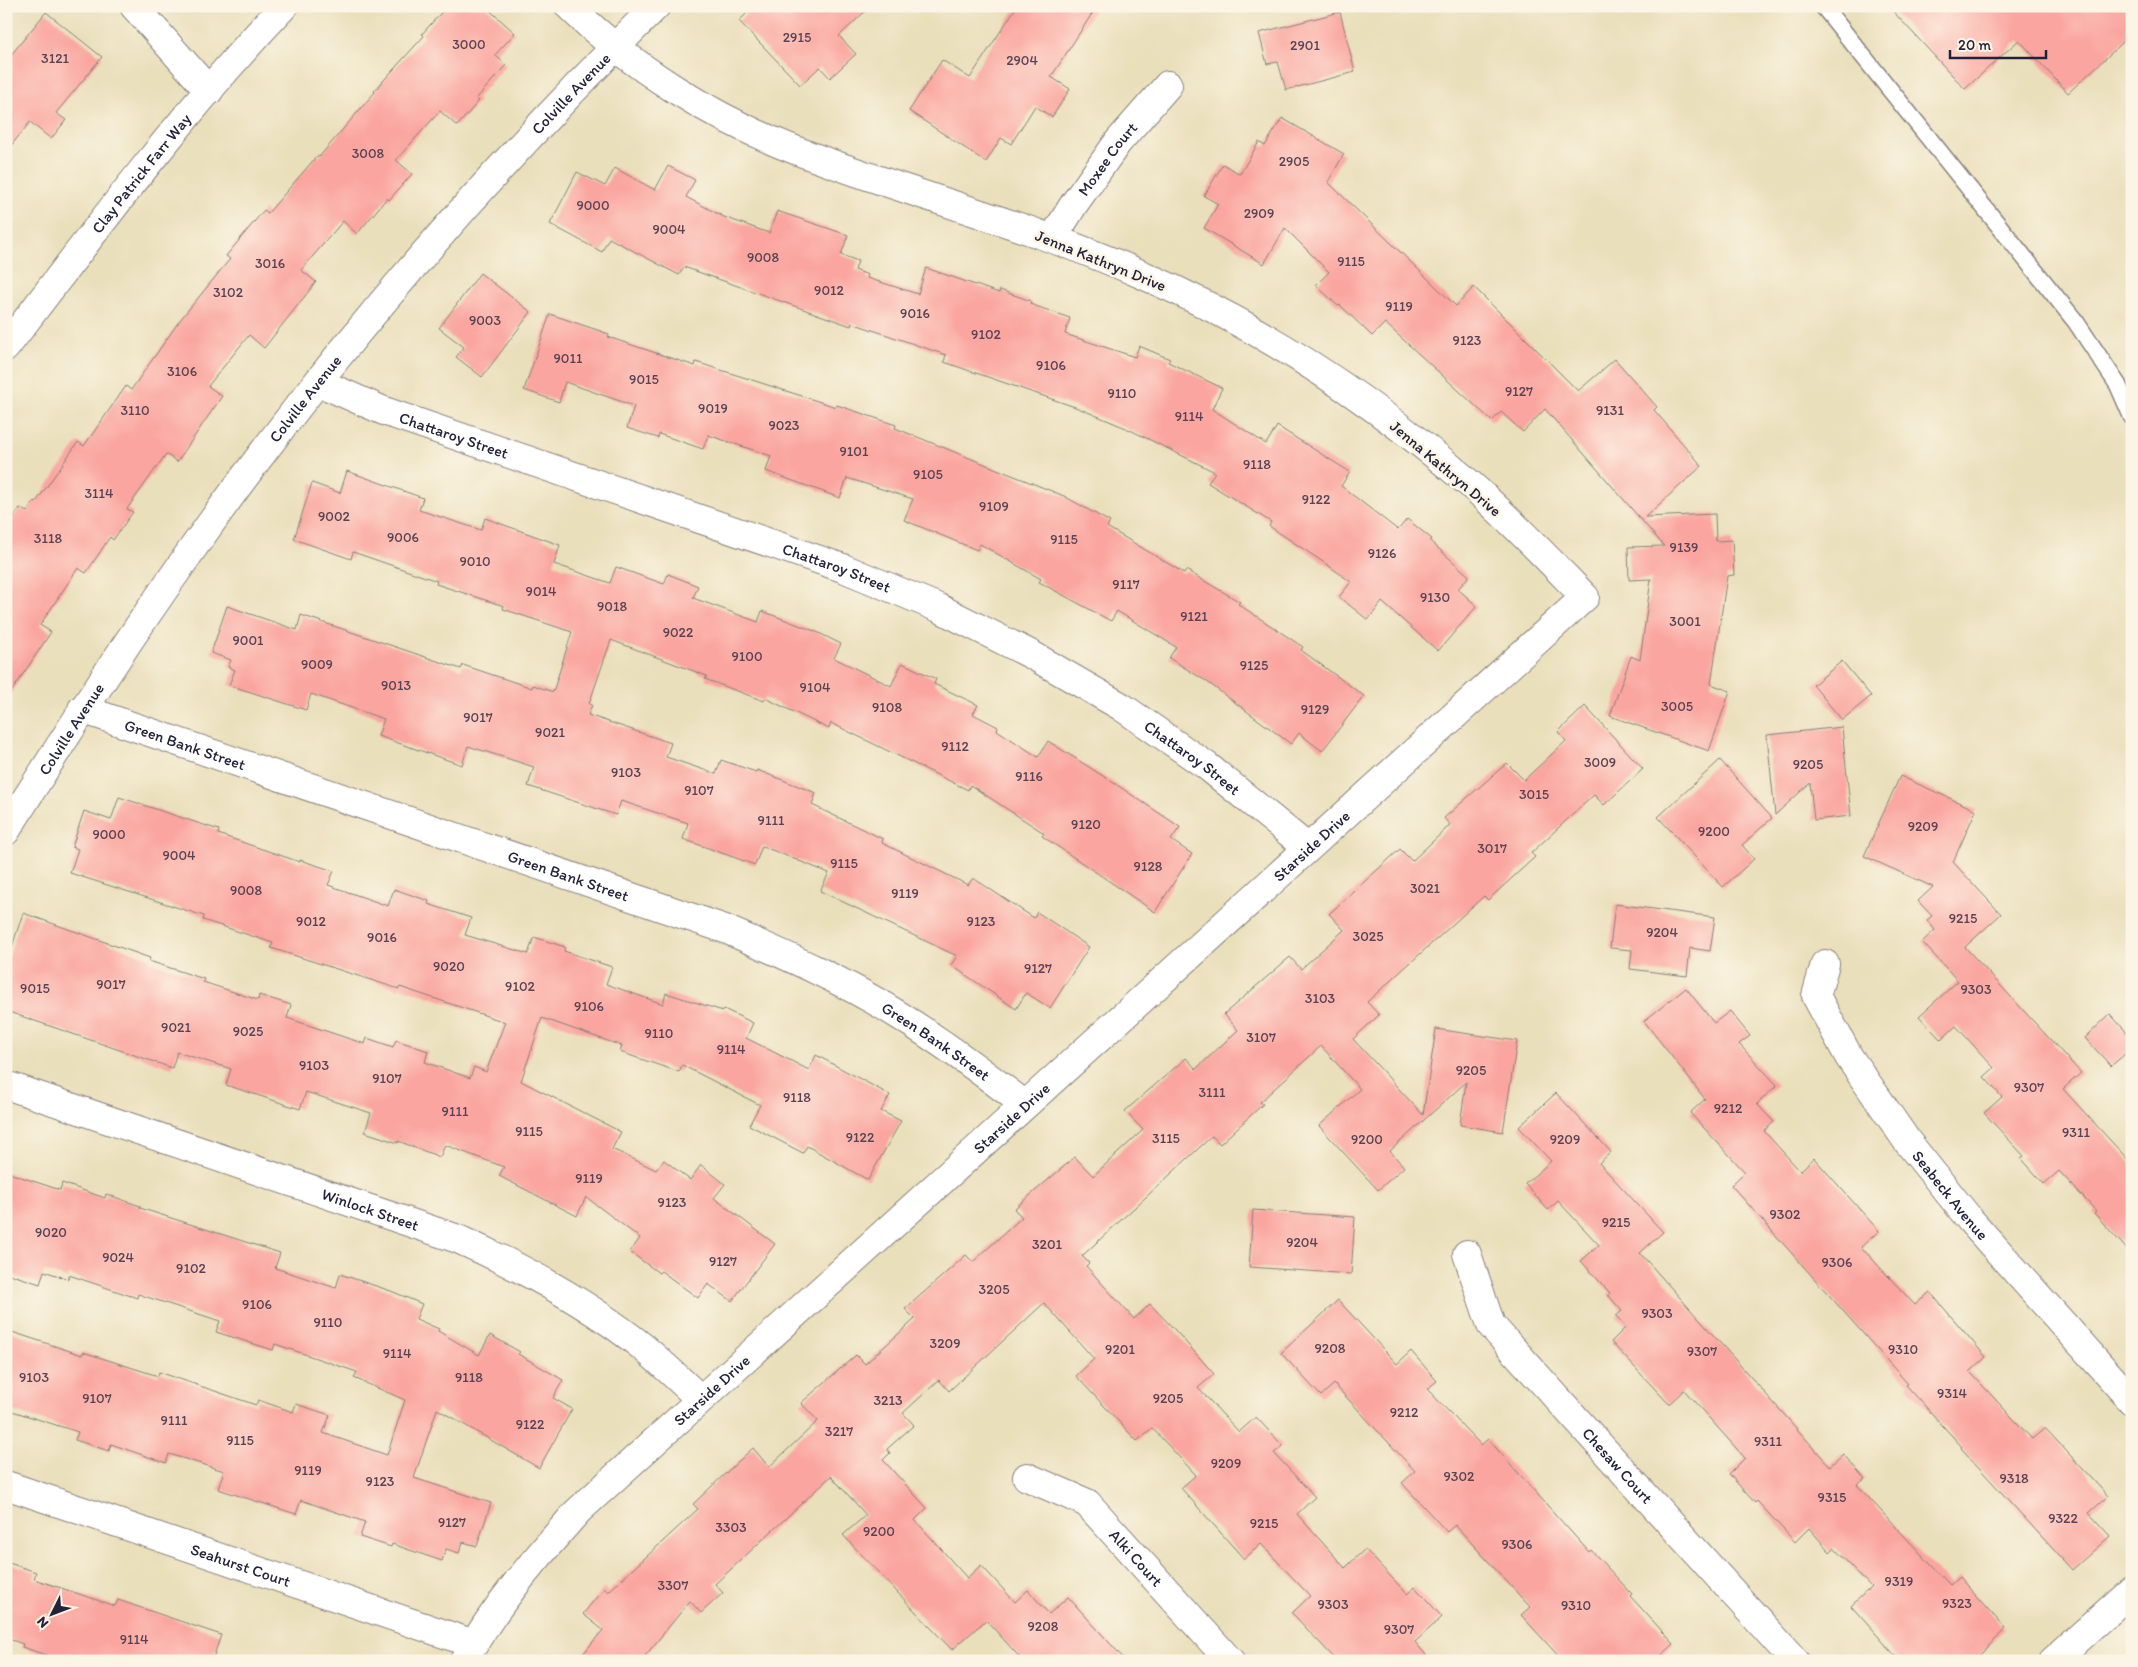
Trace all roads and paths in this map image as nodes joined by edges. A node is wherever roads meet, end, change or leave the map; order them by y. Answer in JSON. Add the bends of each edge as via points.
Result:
{"nodes":[{"id":1,"x":134,"y":6,"type":"edge"},
{"id":2,"x":284,"y":6,"type":"edge"},
{"id":3,"x":569,"y":6,"type":"edge"},
{"id":4,"x":656,"y":6,"type":"edge"},
{"id":5,"x":1823,"y":6,"type":"edge"},
{"id":6,"x":616,"y":47,"type":"junction"},
{"id":7,"x":1168,"y":85,"type":"dead end"},
{"id":8,"x":209,"y":90,"type":"junction"},
{"id":9,"x":1053,"y":238,"type":"junction"},
{"id":10,"x":6,"y":347,"type":"edge"},
{"id":11,"x":318,"y":382,"type":"junction"},
{"id":12,"x":2132,"y":417,"type":"edge"},
{"id":13,"x":1585,"y":597,"type":"joint"},
{"id":14,"x":82,"y":709,"type":"junction"},
{"id":15,"x":6,"y":831,"type":"edge"},
{"id":16,"x":1308,"y":848,"type":"junction"},
{"id":17,"x":1825,"y":964,"type":"dead end"},
{"id":18,"x":6,"y":1085,"type":"edge"},
{"id":19,"x":1024,"y":1105,"type":"junction"},
{"id":20,"x":1467,"y":1254,"type":"dead end"},
{"id":21,"x":700,"y":1399,"type":"junction"},
{"id":22,"x":2132,"y":1401,"type":"edge"},
{"id":23,"x":1026,"y":1477,"type":"dead end"},
{"id":24,"x":6,"y":1485,"type":"edge"},
{"id":25,"x":2132,"y":1590,"type":"edge"},
{"id":26,"x":469,"y":1652,"type":"edge"},
{"id":27,"x":1230,"y":1661,"type":"edge"},
{"id":28,"x":1795,"y":1661,"type":"edge"},
{"id":29,"x":2053,"y":1661,"type":"edge"}],
"edges":[{"from":1,"to":8,"type":"street"},
{"from":2,"to":8,"type":"street","name":"Clay Patrick Farr Way"},
{"from":3,"to":6,"type":"street","name":"Jenna Kathryn Drive"},
{"from":4,"to":6,"type":"street","name":"Colville Avenue"},
{"from":5,"to":12,"type":"lane","via":[[2076,322],[2118,385]]},
{"from":6,"to":9,"type":"street","name":"Jenna Kathryn Drive","via":[[680,92],[735,123],[793,149]]},
{"from":6,"to":11,"type":"street","name":"Colville Avenue","via":[[416,264]]},
{"from":7,"to":9,"type":"street","name":"Moxee Court","via":[[1118,142]]},
{"from":8,"to":10,"type":"street","name":"Clay Patrick Farr Way","via":[[119,198]]},
{"from":9,"to":13,"type":"street","name":"Jenna Kathryn Drive","via":[[1144,275],[1226,316],[1306,362],[1381,413],[1470,485]]},
{"from":11,"to":14,"type":"street","name":"Colville Avenue","via":[[209,526]]},
{"from":11,"to":16,"type":"street","name":"Chattaroy Street","via":[[384,411],[844,568],[940,608],[1032,655],[1122,707],[1207,766]]},
{"from":13,"to":16,"type":"street","name":"Starside Drive"},
{"from":14,"to":15,"type":"street","name":"Colville Avenue"},
{"from":14,"to":19,"type":"street","name":"Green Bank Street","via":[[725,929],[814,968],[899,1015],[979,1069]]},
{"from":16,"to":19,"type":"street","name":"Starside Drive"},
{"from":17,"to":22,"type":"street","name":"Seabeck Avenue","via":[[1816,996],[1849,1058],[1907,1141],[1971,1221]]},
{"from":18,"to":21,"type":"street","name":"Winlock Street","via":[[458,1239],[516,1265],[571,1296],[644,1347]]},
{"from":19,"to":21,"type":"street","name":"Starside Drive"},
{"from":20,"to":28,"type":"street","name":"Chesaw Court","via":[[1491,1325]]},
{"from":21,"to":26,"type":"street","name":"Starside Drive","via":[[578,1511],[527,1568]]},
{"from":23,"to":27,"type":"street","name":"Alki Court","via":[[1086,1503]]},
{"from":24,"to":26,"type":"street","name":"Seahurst Court"},
{"from":25,"to":29,"type":"street"}]}
